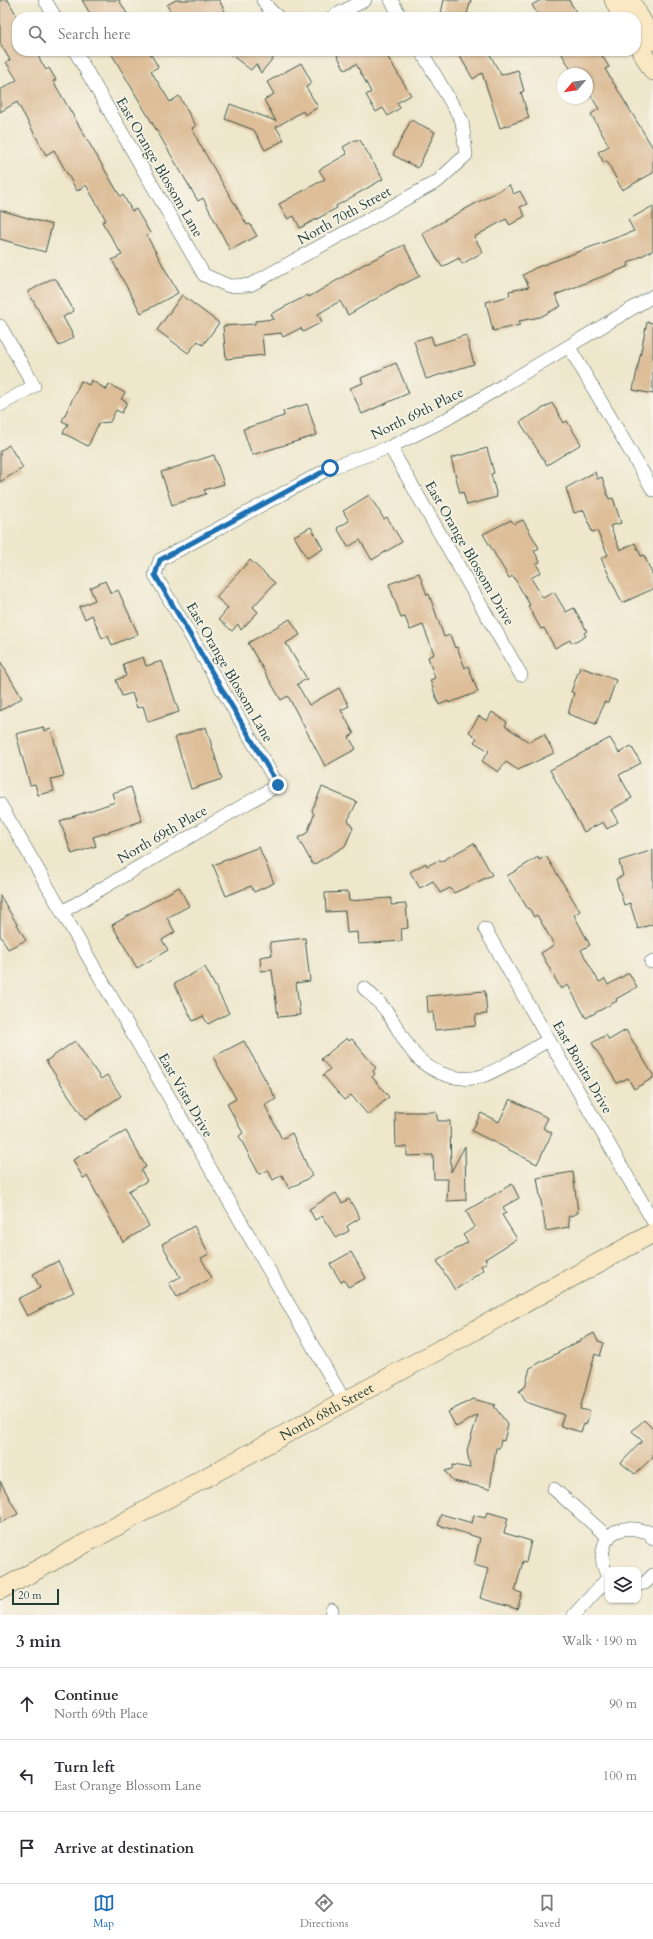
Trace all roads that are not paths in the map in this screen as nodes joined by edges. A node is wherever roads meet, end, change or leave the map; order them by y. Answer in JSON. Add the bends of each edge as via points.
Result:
{"nodes":[{"id":1,"x":45,"y":0,"type":"edge"},
{"id":2,"x":263,"y":0,"type":"edge"},
{"id":3,"x":365,"y":0,"type":"edge"},
{"id":4,"x":391,"y":0,"type":"edge"},
{"id":5,"x":614,"y":0,"type":"edge"},
{"id":6,"x":630,"y":0,"type":"edge"},
{"id":7,"x":52,"y":12,"type":"edge"},
{"id":8,"x":272,"y":12,"type":"edge"},
{"id":9,"x":342,"y":12,"type":"edge"},
{"id":10,"x":398,"y":12,"type":"edge"},
{"id":11,"x":620,"y":12,"type":"edge"},
{"id":12,"x":637,"y":12,"type":"edge"},
{"id":13,"x":641,"y":20,"type":"edge"},
{"id":14,"x":653,"y":41,"type":"edge"},
{"id":15,"x":641,"y":51,"type":"edge"},
{"id":16,"x":78,"y":56,"type":"edge"},
{"id":17,"x":423,"y":56,"type":"edge"},
{"id":18,"x":653,"y":71,"type":"edge"},
{"id":19,"x":230,"y":286,"type":"joint"},
{"id":20,"x":653,"y":296,"type":"edge"},
{"id":21,"x":0,"y":326,"type":"edge"},
{"id":22,"x":569,"y":347,"type":"junction"},
{"id":23,"x":0,"y":405,"type":"edge"},
{"id":24,"x":390,"y":447,"type":"junction"},
{"id":25,"x":653,"y":490,"type":"edge"},
{"id":26,"x":155,"y":575,"type":"joint"},
{"id":27,"x":521,"y":675,"type":"dead end"},
{"id":28,"x":278,"y":785,"type":"joint"},
{"id":29,"x":0,"y":804,"type":"edge"},
{"id":30,"x":62,"y":912,"type":"junction"},
{"id":31,"x":485,"y":929,"type":"dead end"},
{"id":32,"x":364,"y":988,"type":"dead end"},
{"id":33,"x":549,"y":1040,"type":"junction"},
{"id":34,"x":653,"y":1221,"type":"edge"},
{"id":35,"x":653,"y":1233,"type":"edge"},
{"id":36,"x":345,"y":1402,"type":"junction"},
{"id":37,"x":554,"y":1489,"type":"dead end"},
{"id":38,"x":652,"y":1533,"type":"edge"},
{"id":39,"x":609,"y":1538,"type":"junction"},
{"id":40,"x":605,"y":1570,"type":"edge"},
{"id":41,"x":653,"y":1576,"type":"edge"},
{"id":42,"x":605,"y":1580,"type":"edge"},
{"id":43,"x":641,"y":1584,"type":"edge"},
{"id":44,"x":0,"y":1590,"type":"edge"},
{"id":45,"x":574,"y":1615,"type":"edge"}],
"edges":[{"from":1,"to":7,"type":"street"},
{"from":2,"to":8,"type":"street"},
{"from":3,"to":9,"type":"street"},
{"from":4,"to":10,"type":"street"},
{"from":5,"to":11,"type":"street"},
{"from":6,"to":12,"type":"street"},
{"from":13,"to":14,"type":"street"},
{"from":15,"to":18,"type":"street"},
{"from":16,"to":19,"type":"street","name":"East Orange Blossom Lane","via":[[204,275]]},
{"from":17,"to":19,"type":"street","name":"North 70th Street","via":[[462,121],[466,155],[438,181],[250,286]]},
{"from":20,"to":22,"type":"street","name":"North 69th Place"},
{"from":21,"to":23,"type":"street","via":[[34,386]]},
{"from":22,"to":24,"type":"street","name":"North 69th Place","via":[[445,420]]},
{"from":22,"to":25,"type":"street"},
{"from":24,"to":26,"type":"street","name":"North 69th Place","via":[[330,468],[160,560]]},
{"from":24,"to":27,"type":"street","name":"East Orange Blossom Drive"},
{"from":26,"to":28,"type":"street","name":"East Orange Blossom Lane"},
{"from":28,"to":30,"type":"street","name":"North 69th Place"},
{"from":29,"to":30,"type":"street","name":"East Vista Drive"},
{"from":30,"to":36,"type":"street","name":"East Vista Drive"},
{"from":31,"to":33,"type":"street","name":"East Bonita Drive"},
{"from":32,"to":33,"type":"street","via":[[387,1012],[414,1054],[438,1072],[461,1079],[485,1075]]},
{"from":33,"to":34,"type":"street","name":"East Bonita Drive"},
{"from":35,"to":36,"type":"street","name":"North 68th Street"},
{"from":36,"to":44,"type":"street","name":"North 68th Street"},
{"from":37,"to":39,"type":"street"},
{"from":38,"to":39,"type":"street","via":[[625,1528]]},
{"from":39,"to":40,"type":"street","via":[[605,1543],[601,1560]]},
{"from":41,"to":43,"type":"street"},
{"from":42,"to":45,"type":"street"}]}
